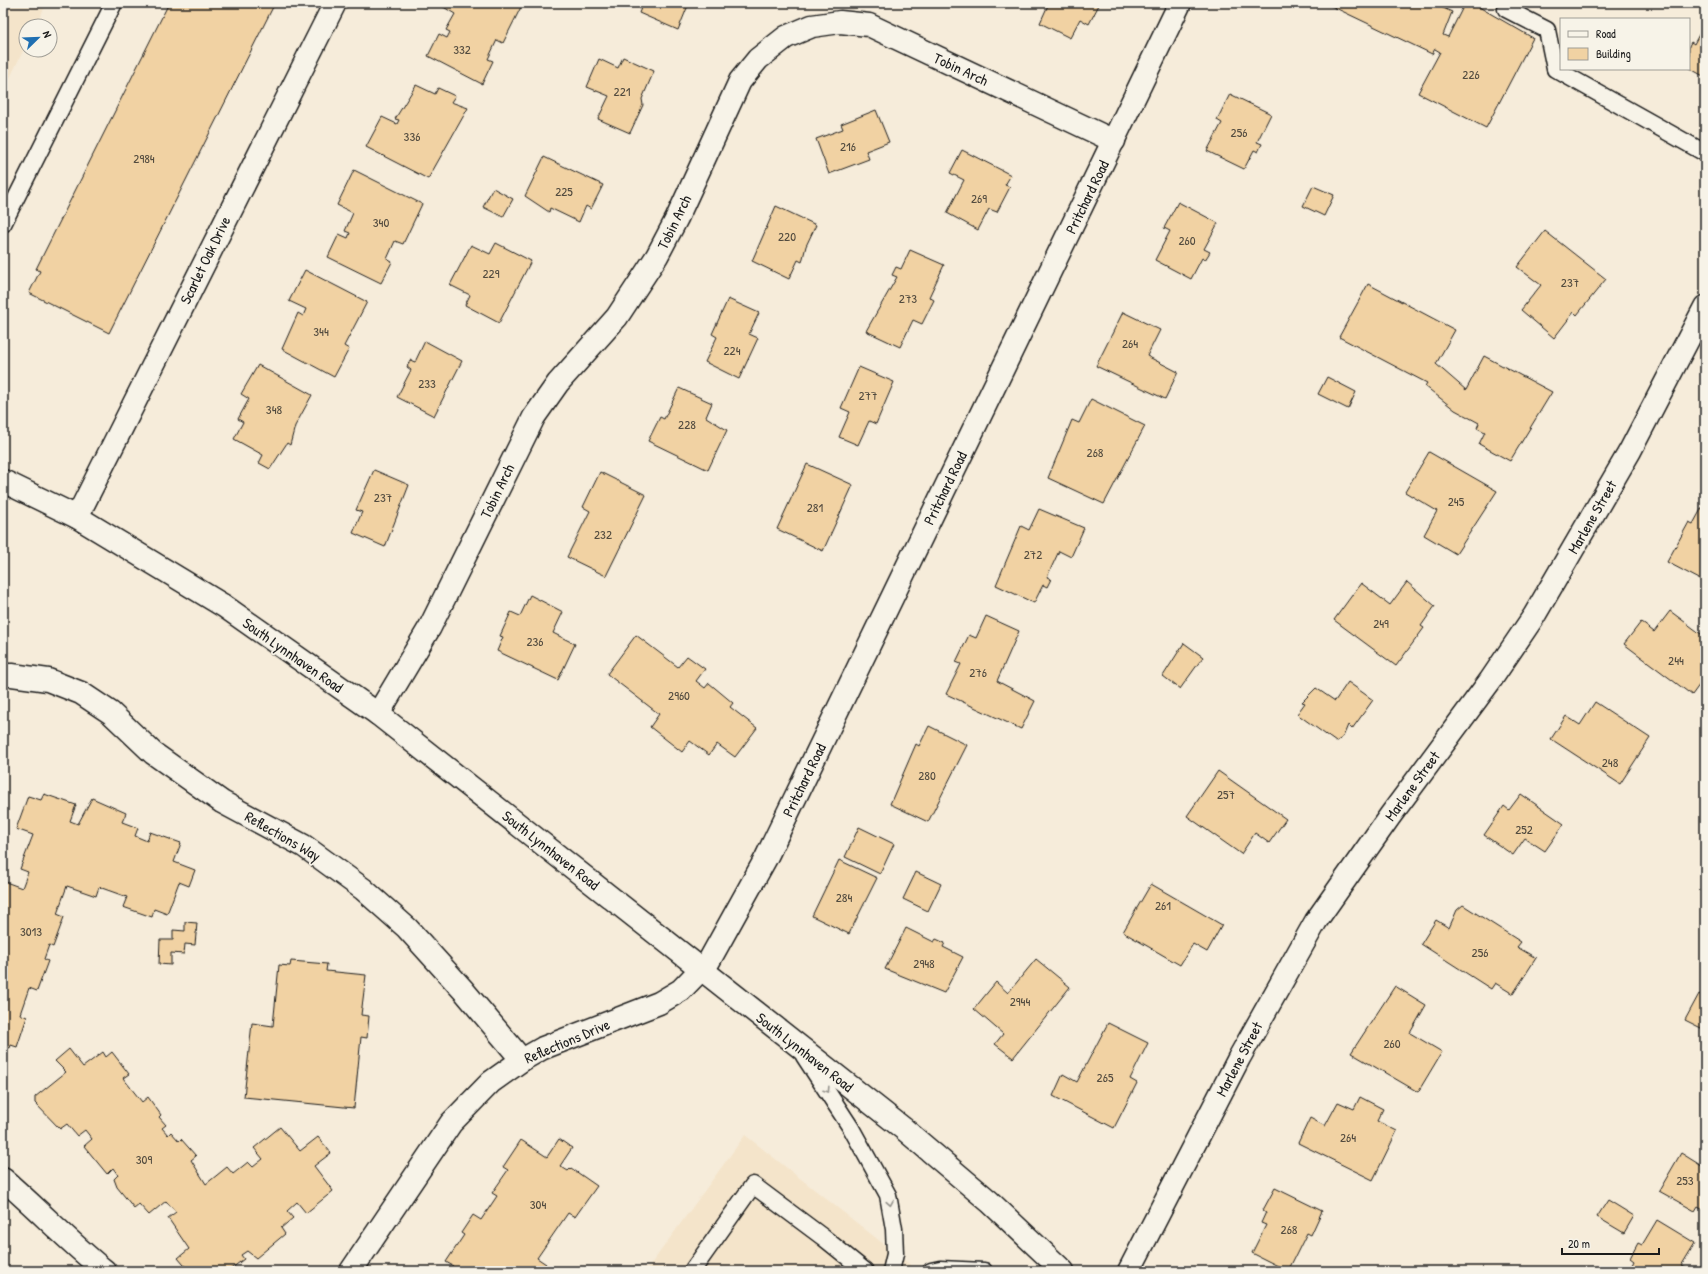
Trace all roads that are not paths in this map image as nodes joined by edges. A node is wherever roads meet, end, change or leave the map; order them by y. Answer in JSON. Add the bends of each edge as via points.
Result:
{"nodes":[{"id":1,"x":114,"y":3,"type":"edge"},
{"id":2,"x":335,"y":3,"type":"edge"},
{"id":3,"x":1180,"y":3,"type":"edge"},
{"id":4,"x":1503,"y":5,"type":"edge"},
{"id":5,"x":1114,"y":141,"type":"junction"},
{"id":6,"x":1705,"y":153,"type":"edge"},
{"id":7,"x":3,"y":224,"type":"edge"},
{"id":8,"x":1705,"y":307,"type":"edge"},
{"id":9,"x":3,"y":481,"type":"edge"},
{"id":10,"x":78,"y":517,"type":"junction"},
{"id":11,"x":3,"y":675,"type":"edge"},
{"id":12,"x":378,"y":714,"type":"junction"},
{"id":13,"x":703,"y":969,"type":"junction"},
{"id":14,"x":798,"y":1046,"type":"junction"},
{"id":15,"x":522,"y":1060,"type":"junction"},
{"id":16,"x":3,"y":1179,"type":"edge"},
{"id":17,"x":105,"y":1271,"type":"edge"},
{"id":18,"x":351,"y":1271,"type":"edge"},
{"id":19,"x":692,"y":1271,"type":"edge"},
{"id":20,"x":865,"y":1271,"type":"edge"},
{"id":21,"x":891,"y":1271,"type":"edge"},
{"id":22,"x":931,"y":1271,"type":"edge"},
{"id":23,"x":984,"y":1271,"type":"edge"},
{"id":24,"x":1063,"y":1271,"type":"edge"},
{"id":25,"x":1129,"y":1271,"type":"edge"}],
"edges":[{"from":1,"to":7,"type":"lane"},
{"from":2,"to":10,"type":"street","name":"Scarlet Oak Drive"},
{"from":3,"to":5,"type":"street","name":"Pritchard Road"},
{"from":4,"to":6,"type":"lane","via":[[1547,30],[1555,69]]},
{"from":5,"to":12,"type":"street","name":"Tobin Arch","via":[[869,25],[840,22],[812,26],[786,37],[758,58],[740,81],[657,256],[617,317],[558,383],[534,417],[430,627]]},
{"from":5,"to":13,"type":"street","name":"Pritchard Road","via":[[766,858]]},
{"from":8,"to":25,"type":"street","name":"Marlene Street","via":[[1630,451],[1534,616],[1490,681],[1316,921],[1239,1058]]},
{"from":9,"to":10,"type":"street","name":"South Lynnhaven Road"},
{"from":10,"to":12,"type":"street","name":"South Lynnhaven Road","via":[[224,606]]},
{"from":11,"to":15,"type":"street","name":"Reflections Way","via":[[48,680],[81,694],[111,714],[154,753],[222,802],[304,846],[363,888],[407,928]]},
{"from":12,"to":13,"type":"street","name":"South Lynnhaven Road"},
{"from":13,"to":14,"type":"street","name":"South Lynnhaven Road"},
{"from":13,"to":15,"type":"street","name":"Reflections Drive","via":[[681,990],[659,1003],[543,1048]]},
{"from":14,"to":21,"type":"lane","one_way":true,"via":[[851,1128],[888,1194],[895,1242]]},
{"from":14,"to":24,"type":"street","name":"South Lynnhaven Road","via":[[904,1129],[990,1202]]},
{"from":15,"to":18,"type":"street","name":"Reflections Drive","via":[[491,1082],[451,1122]]},
{"from":16,"to":17,"type":"street"},
{"from":19,"to":20,"type":"lane","via":[[753,1185]]},
{"from":22,"to":23,"type":"lane"}]}
